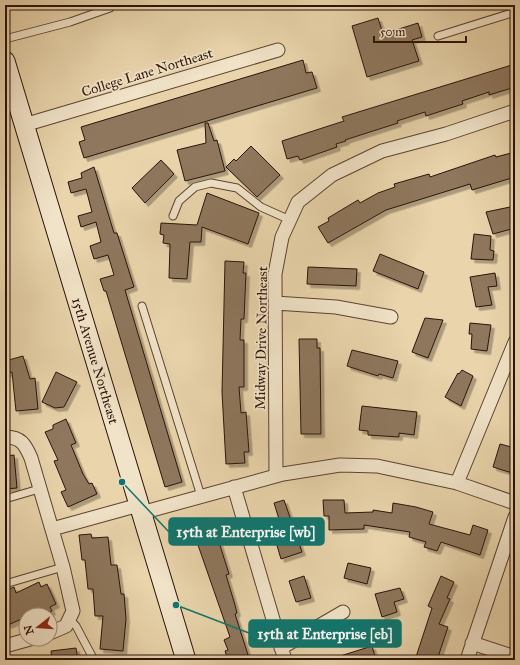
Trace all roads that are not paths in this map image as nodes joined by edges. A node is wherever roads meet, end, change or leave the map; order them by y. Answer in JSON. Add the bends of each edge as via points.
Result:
{"nodes":[{"id":1,"x":110,"y":8,"type":"dead end"},
{"id":2,"x":514,"y":10,"type":"edge"},
{"id":3,"x":438,"y":36,"type":"dead end"},
{"id":4,"x":5,"y":39,"type":"edge"},
{"id":5,"x":278,"y":50,"type":"dead end"},
{"id":6,"x":5,"y":61,"type":"edge"},
{"id":7,"x":8,"y":81,"type":"edge"},
{"id":8,"x":515,"y":111,"type":"edge"},
{"id":9,"x":24,"y":125,"type":"junction"},
{"id":10,"x":173,"y":216,"type":"dead end"},
{"id":11,"x":290,"y":220,"type":"junction"},
{"id":12,"x":275,"y":303,"type":"junction"},
{"id":13,"x":142,"y":306,"type":"dead end"},
{"id":14,"x":391,"y":317,"type":"dead end"},
{"id":15,"x":515,"y":342,"type":"edge"},
{"id":16,"x":5,"y":437,"type":"edge"},
{"id":17,"x":276,"y":476,"type":"junction"},
{"id":18,"x":458,"y":483,"type":"junction"},
{"id":19,"x":234,"y":487,"type":"junction"},
{"id":20,"x":39,"y":489,"type":"junction"},
{"id":21,"x":201,"y":496,"type":"junction"},
{"id":22,"x":5,"y":499,"type":"edge"},
{"id":23,"x":515,"y":503,"type":"edge"},
{"id":24,"x":140,"y":509,"type":"junction"},
{"id":25,"x":515,"y":517,"type":"edge"},
{"id":26,"x":52,"y":529,"type":"junction"},
{"id":27,"x":63,"y":567,"type":"junction"},
{"id":28,"x":5,"y":584,"type":"edge"},
{"id":29,"x":343,"y":612,"type":"dead end"},
{"id":30,"x":69,"y":619,"type":"junction"},
{"id":31,"x":58,"y":630,"type":"edge"},
{"id":32,"x":18,"y":642,"type":"edge"},
{"id":33,"x":472,"y":643,"type":"junction"},
{"id":34,"x":5,"y":646,"type":"edge"},
{"id":35,"x":283,"y":654,"type":"edge"},
{"id":36,"x":515,"y":658,"type":"edge"},
{"id":37,"x":94,"y":660,"type":"edge"},
{"id":38,"x":186,"y":660,"type":"edge"},
{"id":39,"x":467,"y":660,"type":"edge"}],
"edges":[{"from":1,"to":4,"type":"lane","via":[[70,22]]},
{"from":2,"to":3,"type":"lane"},
{"from":5,"to":9,"type":"street","name":"College Lane Northeast"},
{"from":6,"to":7,"type":"street","name":"15th Avenue Northeast"},
{"from":7,"to":9,"type":"street","name":"15th Avenue Northeast"},
{"from":8,"to":11,"type":"street","name":"Midway Drive Northeast","via":[[382,152],[332,175],[298,202]]},
{"from":9,"to":24,"type":"street","name":"15th Avenue Northeast"},
{"from":10,"to":11,"type":"lane","via":[[179,201],[195,187],[211,182],[237,188],[261,207]]},
{"from":11,"to":12,"type":"street","name":"Midway Drive Northeast","via":[[282,237],[275,274]]},
{"from":12,"to":14,"type":"street","via":[[336,307]]},
{"from":12,"to":17,"type":"street","name":"Midway Drive Northeast"},
{"from":13,"to":21,"type":"lane"},
{"from":15,"to":18,"type":"street"},
{"from":16,"to":20,"type":"street","via":[[17,438],[25,444]]},
{"from":17,"to":18,"type":"street","via":[[340,465],[377,466]]},
{"from":17,"to":19,"type":"street"},
{"from":18,"to":23,"type":"street"},
{"from":19,"to":21,"type":"street"},
{"from":19,"to":35,"type":"street"},
{"from":20,"to":22,"type":"lane"},
{"from":20,"to":26,"type":"street"},
{"from":21,"to":24,"type":"street"},
{"from":24,"to":26,"type":"street"},
{"from":24,"to":38,"type":"street","name":"15th Avenue Northeast"},
{"from":25,"to":33,"type":"street"},
{"from":26,"to":27,"type":"street"},
{"from":27,"to":28,"type":"lane"},
{"from":27,"to":30,"type":"street","via":[[73,611]]},
{"from":29,"to":35,"type":"street"},
{"from":30,"to":31,"type":"street","via":[[66,626]]},
{"from":30,"to":37,"type":"lane","via":[[76,626]]},
{"from":32,"to":34,"type":"street"},
{"from":33,"to":36,"type":"street"},
{"from":33,"to":39,"type":"street"}]}
